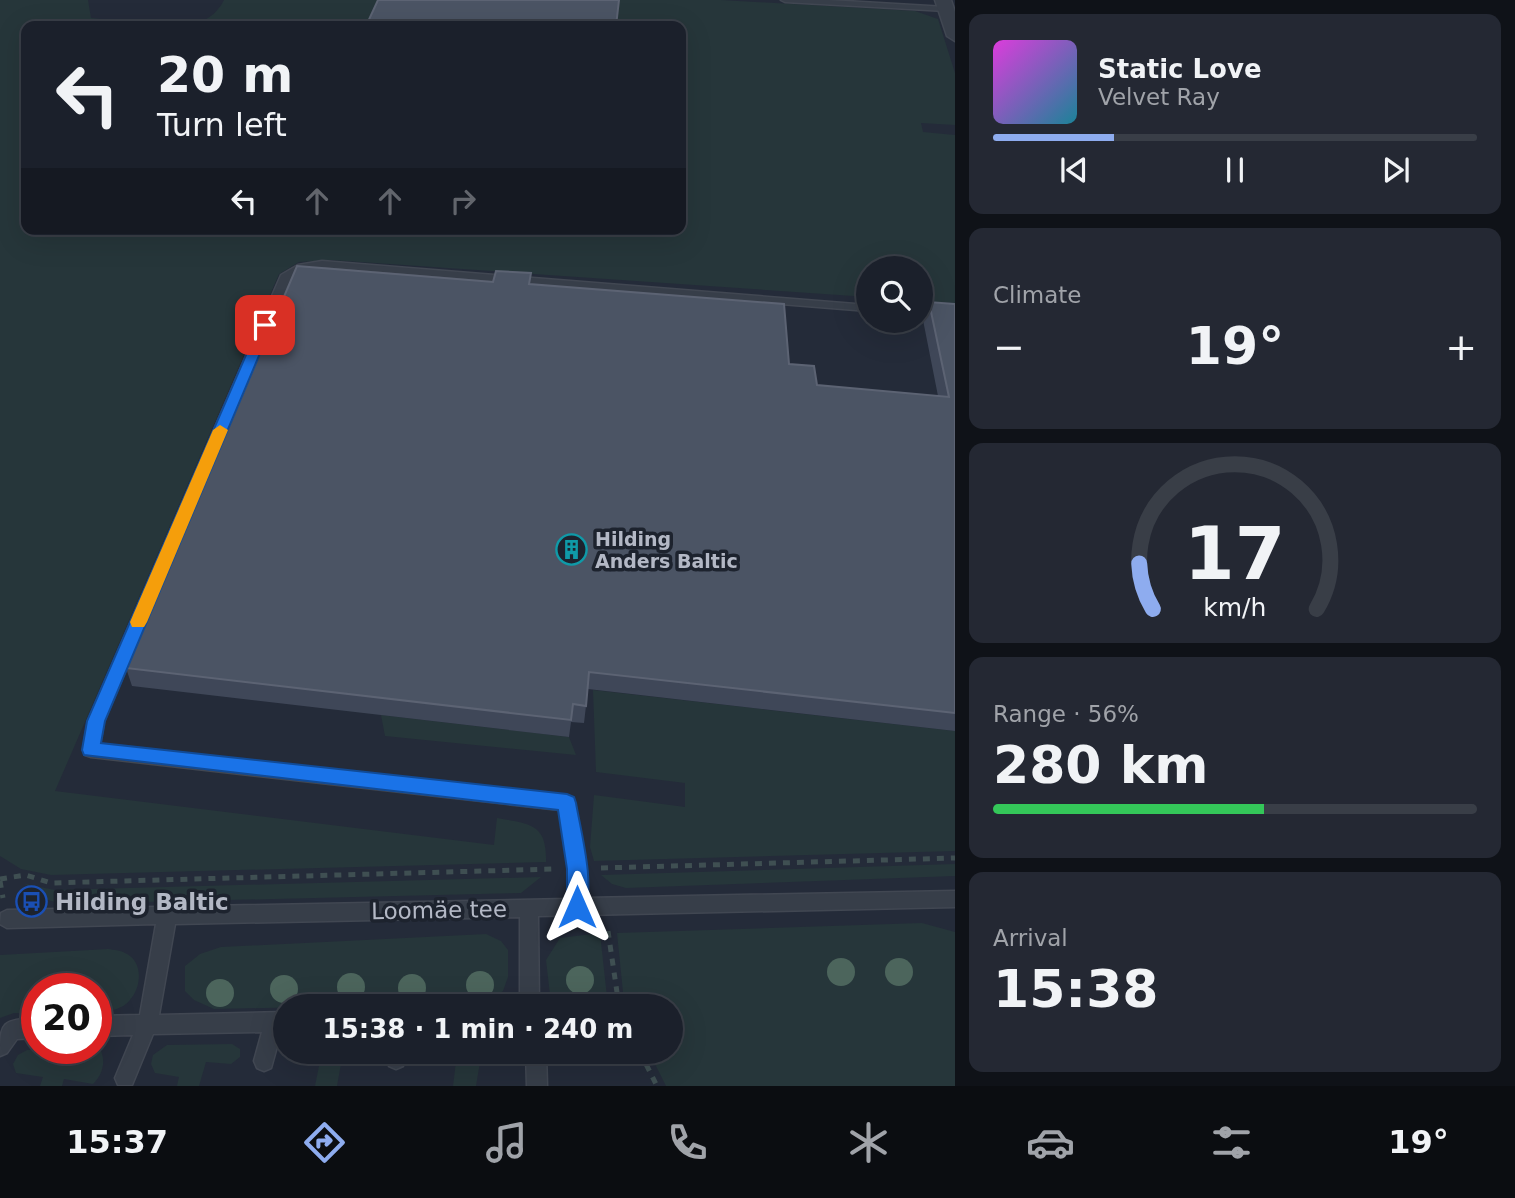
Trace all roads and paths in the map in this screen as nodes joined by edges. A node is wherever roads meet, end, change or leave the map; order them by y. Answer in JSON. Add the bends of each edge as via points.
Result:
{"nodes":[{"id":1,"x":785,"y":0,"type":"edge"},
{"id":2,"x":945,"y":4,"type":"edge"},
{"id":3,"x":955,"y":36,"type":"edge"},
{"id":4,"x":856,"y":307,"type":"edge"},
{"id":5,"x":933,"y":313,"type":"edge"},
{"id":6,"x":955,"y":315,"type":"edge"},
{"id":7,"x":955,"y":858,"type":"edge"},
{"id":8,"x":577,"y":869,"type":"junction"},
{"id":9,"x":0,"y":878,"type":"edge"},
{"id":10,"x":955,"y":899,"type":"edge"},
{"id":11,"x":604,"y":906,"type":"junction"},
{"id":12,"x":577,"y":907,"type":"junction"},
{"id":13,"x":530,"y":908,"type":"junction"},
{"id":14,"x":167,"y":916,"type":"junction"},
{"id":15,"x":7,"y":919,"type":"dead end"},
{"id":16,"x":530,"y":994,"type":"edge"},
{"id":17,"x":617,"y":994,"type":"edge"},
{"id":18,"x":273,"y":1022,"type":"edge"},
{"id":19,"x":148,"y":1023,"type":"junction"},
{"id":20,"x":112,"y":1025,"type":"edge"},
{"id":21,"x":21,"y":1029,"type":"edge"},
{"id":22,"x":273,"y":1039,"type":"edge"},
{"id":23,"x":0,"y":1046,"type":"edge"},
{"id":24,"x":264,"y":1061,"type":"dead end"},
{"id":25,"x":536,"y":1064,"type":"edge"},
{"id":26,"x":646,"y":1064,"type":"edge"},
{"id":27,"x":125,"y":1079,"type":"dead end"},
{"id":28,"x":537,"y":1086,"type":"edge"},
{"id":29,"x":657,"y":1086,"type":"edge"}],
"edges":[{"from":1,"to":2,"type":"lane"},
{"from":2,"to":3,"type":"street"},
{"from":4,"to":8,"type":"lane","via":[[322,264],[287,275],[96,721],[91,750],[567,803]]},
{"from":5,"to":6,"type":"lane"},
{"from":7,"to":8,"type":"path"},
{"from":8,"to":9,"type":"path","via":[[51,883],[26,875]]},
{"from":8,"to":12,"type":"lane"},
{"from":10,"to":11,"type":"lane","name":"Loomäe tee"},
{"from":11,"to":12,"type":"lane","name":"Loomäe tee"},
{"from":11,"to":17,"type":"path"},
{"from":12,"to":13,"type":"lane","name":"Loomäe tee"},
{"from":13,"to":14,"type":"lane","name":"Loomäe tee"},
{"from":13,"to":16,"type":"lane"},
{"from":14,"to":15,"type":"lane","name":"Loomäe tee"},
{"from":14,"to":19,"type":"lane"},
{"from":18,"to":19,"type":"lane"},
{"from":19,"to":20,"type":"lane"},
{"from":19,"to":27,"type":"lane"},
{"from":21,"to":23,"type":"lane","via":[[12,1029]]},
{"from":22,"to":24,"type":"lane"},
{"from":25,"to":28,"type":"lane"},
{"from":26,"to":29,"type":"path"}]}
